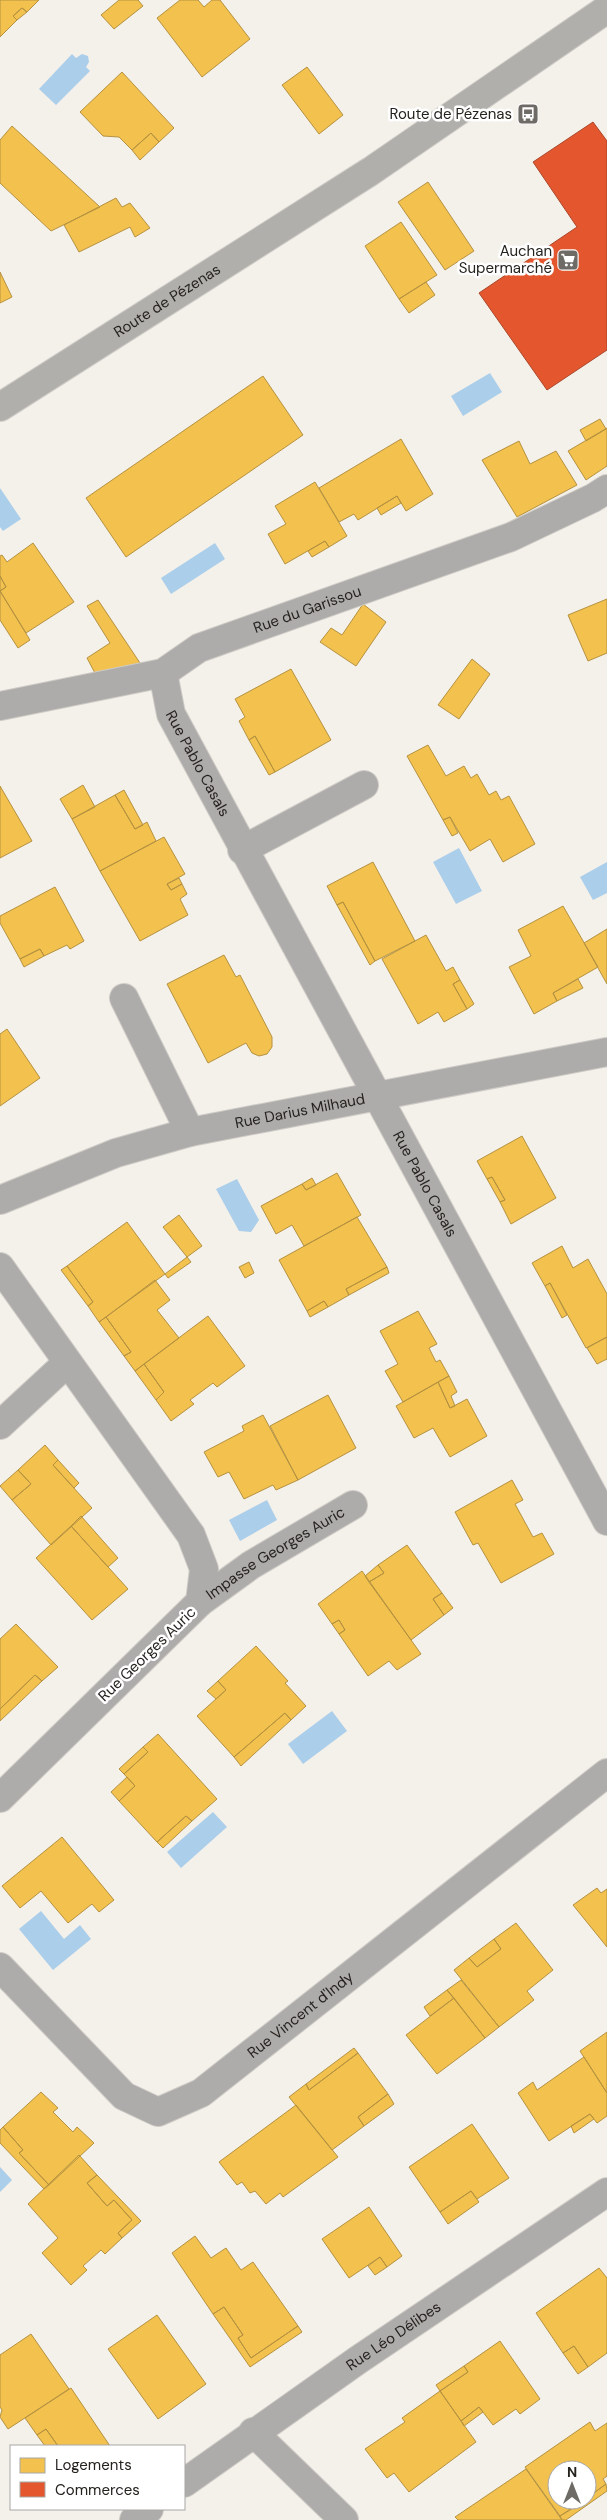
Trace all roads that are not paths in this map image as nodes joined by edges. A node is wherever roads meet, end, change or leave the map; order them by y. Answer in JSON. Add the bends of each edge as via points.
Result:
{"nodes":[{"id":1,"x":607,"y":9,"type":"edge"},
{"id":2,"x":0,"y":407,"type":"edge"},
{"id":3,"x":607,"y":489,"type":"edge"},
{"id":4,"x":164,"y":672,"type":"junction"},
{"id":5,"x":0,"y":706,"type":"edge"},
{"id":6,"x":364,"y":785,"type":"dead end"},
{"id":7,"x":242,"y":850,"type":"junction"},
{"id":8,"x":124,"y":998,"type":"dead end"},
{"id":9,"x":607,"y":1052,"type":"edge"},
{"id":10,"x":376,"y":1096,"type":"junction"},
{"id":11,"x":190,"y":1132,"type":"junction"},
{"id":12,"x":0,"y":1200,"type":"edge"},
{"id":13,"x":0,"y":1267,"type":"edge"},
{"id":14,"x":67,"y":1363,"type":"junction"},
{"id":15,"x":0,"y":1425,"type":"edge"},
{"id":16,"x":353,"y":1505,"type":"dead end"},
{"id":17,"x":607,"y":1521,"type":"edge"},
{"id":18,"x":200,"y":1602,"type":"junction"},
{"id":19,"x":607,"y":1773,"type":"edge"},
{"id":20,"x":0,"y":1798,"type":"edge"},
{"id":21,"x":0,"y":1967,"type":"edge"},
{"id":22,"x":607,"y":2192,"type":"edge"},
{"id":23,"x":254,"y":2432,"type":"junction"},
{"id":24,"x":185,"y":2482,"type":"edge"},
{"id":25,"x":148,"y":2510,"type":"edge"},
{"id":26,"x":134,"y":2520,"type":"edge"},
{"id":27,"x":344,"y":2520,"type":"edge"}],
"edges":[{"from":1,"to":2,"type":"main road","name":"Route de Pézenas","via":[[371,171]]},
{"from":3,"to":4,"type":"street","name":"Rue du Garissou","via":[[511,537],[199,648]]},
{"from":4,"to":5,"type":"street","name":"Rue du Garissou"},
{"from":4,"to":7,"type":"street","name":"Rue Pablo Casals","via":[[171,714]]},
{"from":6,"to":7,"type":"street"},
{"from":7,"to":10,"type":"street","name":"Rue Pablo Casals"},
{"from":8,"to":11,"type":"street"},
{"from":9,"to":10,"type":"street","name":"Rue Darius Milhaud"},
{"from":10,"to":11,"type":"street","name":"Rue Darius Milhaud"},
{"from":10,"to":17,"type":"street","name":"Rue Pablo Casals"},
{"from":11,"to":12,"type":"street","name":"Rue Darius Milhaud","via":[[116,1153]]},
{"from":13,"to":14,"type":"street","name":"Rue Georges Auric"},
{"from":14,"to":15,"type":"street"},
{"from":14,"to":18,"type":"street","name":"Rue Georges Auric","via":[[191,1534],[204,1569]]},
{"from":16,"to":18,"type":"street","name":"Impasse Georges Auric","via":[[251,1565]]},
{"from":18,"to":20,"type":"street","name":"Rue Georges Auric"},
{"from":19,"to":21,"type":"street","name":"Rue Vincent d'Indy","via":[[201,2093],[158,2112],[124,2096]]},
{"from":22,"to":23,"type":"street","name":"Rue Léo Délibes"},
{"from":23,"to":24,"type":"street","name":"Rue Léo Délibes"},
{"from":23,"to":27,"type":"street"},
{"from":25,"to":26,"type":"street"}]}
